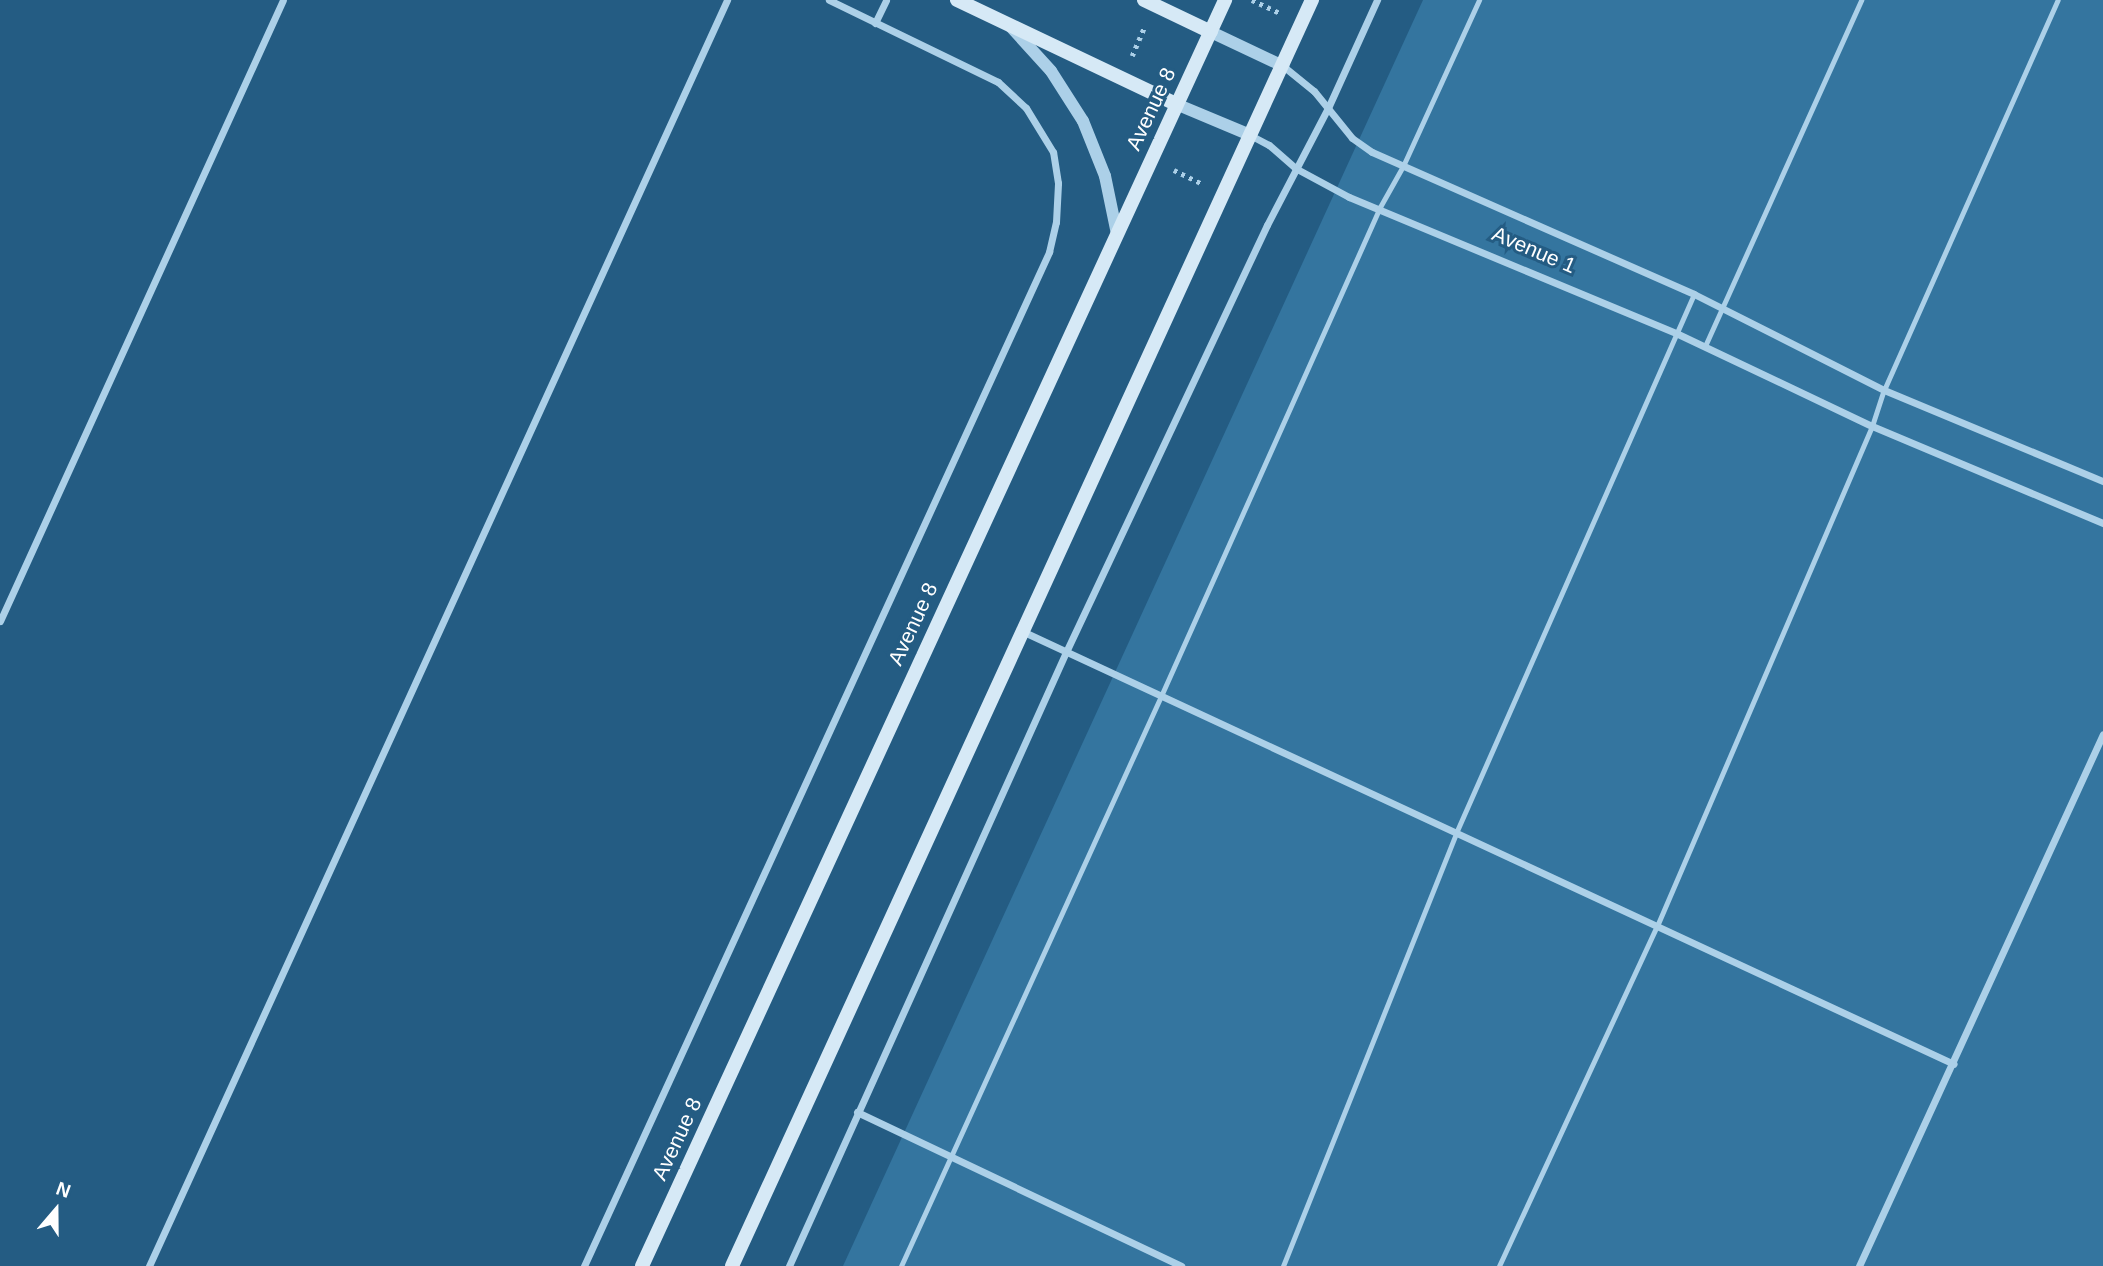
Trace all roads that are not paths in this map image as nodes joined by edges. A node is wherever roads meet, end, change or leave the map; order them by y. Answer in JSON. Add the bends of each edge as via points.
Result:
{"nodes":[{"id":1,"x":283,"y":0,"type":"edge"},
{"id":2,"x":727,"y":0,"type":"edge"},
{"id":3,"x":829,"y":0,"type":"edge"},
{"id":4,"x":886,"y":0,"type":"edge"},
{"id":5,"x":957,"y":0,"type":"edge"},
{"id":6,"x":1225,"y":0,"type":"edge"},
{"id":7,"x":1312,"y":0,"type":"edge"},
{"id":8,"x":1377,"y":0,"type":"edge"},
{"id":9,"x":1479,"y":0,"type":"edge"},
{"id":10,"x":1861,"y":0,"type":"edge"},
{"id":11,"x":2058,"y":0,"type":"edge"},
{"id":12,"x":1149,"y":3,"type":"edge"},
{"id":13,"x":875,"y":23,"type":"junction"},
{"id":14,"x":1011,"y":27,"type":"junction"},
{"id":15,"x":1211,"y":32,"type":"junction"},
{"id":16,"x":1283,"y":66,"type":"junction"},
{"id":17,"x":1176,"y":104,"type":"junction"},
{"id":18,"x":1328,"y":108,"type":"junction"},
{"id":19,"x":1250,"y":135,"type":"junction"},
{"id":20,"x":1403,"y":166,"type":"junction"},
{"id":21,"x":1297,"y":169,"type":"junction"},
{"id":22,"x":1380,"y":207,"type":"junction"},
{"id":23,"x":1117,"y":234,"type":"junction"},
{"id":24,"x":1694,"y":295,"type":"junction"},
{"id":25,"x":1719,"y":309,"type":"junction"},
{"id":26,"x":1678,"y":334,"type":"junction"},
{"id":27,"x":1705,"y":346,"type":"junction"},
{"id":28,"x":1884,"y":390,"type":"junction"},
{"id":29,"x":1872,"y":426,"type":"junction"},
{"id":30,"x":2103,"y":481,"type":"edge"},
{"id":31,"x":2103,"y":523,"type":"edge"},
{"id":32,"x":0,"y":621,"type":"edge"},
{"id":33,"x":1024,"y":632,"type":"junction"},
{"id":34,"x":1066,"y":652,"type":"junction"},
{"id":35,"x":1161,"y":696,"type":"junction"},
{"id":36,"x":2103,"y":734,"type":"edge"},
{"id":37,"x":1456,"y":833,"type":"junction"},
{"id":38,"x":1657,"y":926,"type":"junction"},
{"id":39,"x":1954,"y":1063,"type":"junction"},
{"id":40,"x":857,"y":1112,"type":"junction"},
{"id":41,"x":950,"y":1156,"type":"junction"},
{"id":42,"x":149,"y":1266,"type":"edge"},
{"id":43,"x":584,"y":1266,"type":"edge"},
{"id":44,"x":642,"y":1266,"type":"edge"},
{"id":45,"x":732,"y":1266,"type":"edge"},
{"id":46,"x":789,"y":1266,"type":"edge"},
{"id":47,"x":901,"y":1266,"type":"edge"},
{"id":48,"x":1181,"y":1266,"type":"edge"},
{"id":49,"x":1283,"y":1266,"type":"edge"},
{"id":50,"x":1499,"y":1266,"type":"edge"},
{"id":51,"x":1859,"y":1266,"type":"edge"}],
"edges":[{"from":1,"to":32,"type":"street"},
{"from":2,"to":42,"type":"street"},
{"from":3,"to":13,"type":"street"},
{"from":4,"to":13,"type":"street"},
{"from":5,"to":14,"type":"main road","name":"Avenue 1"},
{"from":6,"to":15,"type":"main road","name":"Avenue 8"},
{"from":7,"to":16,"type":"main road"},
{"from":8,"to":18,"type":"street"},
{"from":9,"to":20,"type":"lane"},
{"from":10,"to":25,"type":"lane"},
{"from":11,"to":28,"type":"lane"},
{"from":12,"to":15,"type":"main road","name":"Avenue 1"},
{"from":13,"to":43,"type":"street","via":[[998,82],[1026,108],[1053,152],[1058,183],[1049,253]]},
{"from":14,"to":17,"type":"main road","name":"Avenue 1"},
{"from":14,"to":23,"type":"street","via":[[1051,71],[1083,121],[1105,176]]},
{"from":15,"to":16,"type":"street","name":"Avenue 1"},
{"from":15,"to":17,"type":"main road","name":"Avenue 8"},
{"from":16,"to":18,"type":"street","name":"Avenue 1"},
{"from":16,"to":19,"type":"main road"},
{"from":17,"to":19,"type":"street","name":"Avenue 1"},
{"from":17,"to":23,"type":"main road","name":"Avenue 8"},
{"from":18,"to":20,"type":"street","name":"Avenue 1","via":[[1352,138]]},
{"from":18,"to":21,"type":"street"},
{"from":19,"to":21,"type":"street","name":"Avenue 1"},
{"from":19,"to":33,"type":"main road"},
{"from":20,"to":22,"type":"lane"},
{"from":20,"to":24,"type":"street","name":"Avenue 1"},
{"from":21,"to":22,"type":"street","name":"Avenue 1","via":[[1349,197]]},
{"from":21,"to":34,"type":"street"},
{"from":22,"to":26,"type":"street","name":"Avenue 1"},
{"from":22,"to":35,"type":"lane"},
{"from":23,"to":44,"type":"main road","name":"Avenue 8"},
{"from":24,"to":25,"type":"street","name":"Avenue 1"},
{"from":24,"to":26,"type":"lane"},
{"from":25,"to":27,"type":"lane"},
{"from":25,"to":28,"type":"street","name":"Avenue 1"},
{"from":26,"to":27,"type":"street","name":"Avenue 1"},
{"from":26,"to":37,"type":"lane"},
{"from":27,"to":29,"type":"street","name":"Avenue 1"},
{"from":28,"to":29,"type":"lane"},
{"from":28,"to":30,"type":"street","name":"Avenue 1"},
{"from":29,"to":31,"type":"street","name":"Avenue 1"},
{"from":29,"to":38,"type":"lane"},
{"from":33,"to":34,"type":"street"},
{"from":33,"to":45,"type":"main road"},
{"from":34,"to":35,"type":"street"},
{"from":34,"to":40,"type":"street"},
{"from":35,"to":37,"type":"street"},
{"from":35,"to":41,"type":"lane"},
{"from":36,"to":39,"type":"street"},
{"from":37,"to":38,"type":"street"},
{"from":37,"to":49,"type":"lane"},
{"from":38,"to":39,"type":"street"},
{"from":38,"to":50,"type":"lane"},
{"from":39,"to":51,"type":"street"},
{"from":40,"to":41,"type":"street"},
{"from":40,"to":46,"type":"street"},
{"from":41,"to":47,"type":"lane"},
{"from":41,"to":48,"type":"street"}]}
